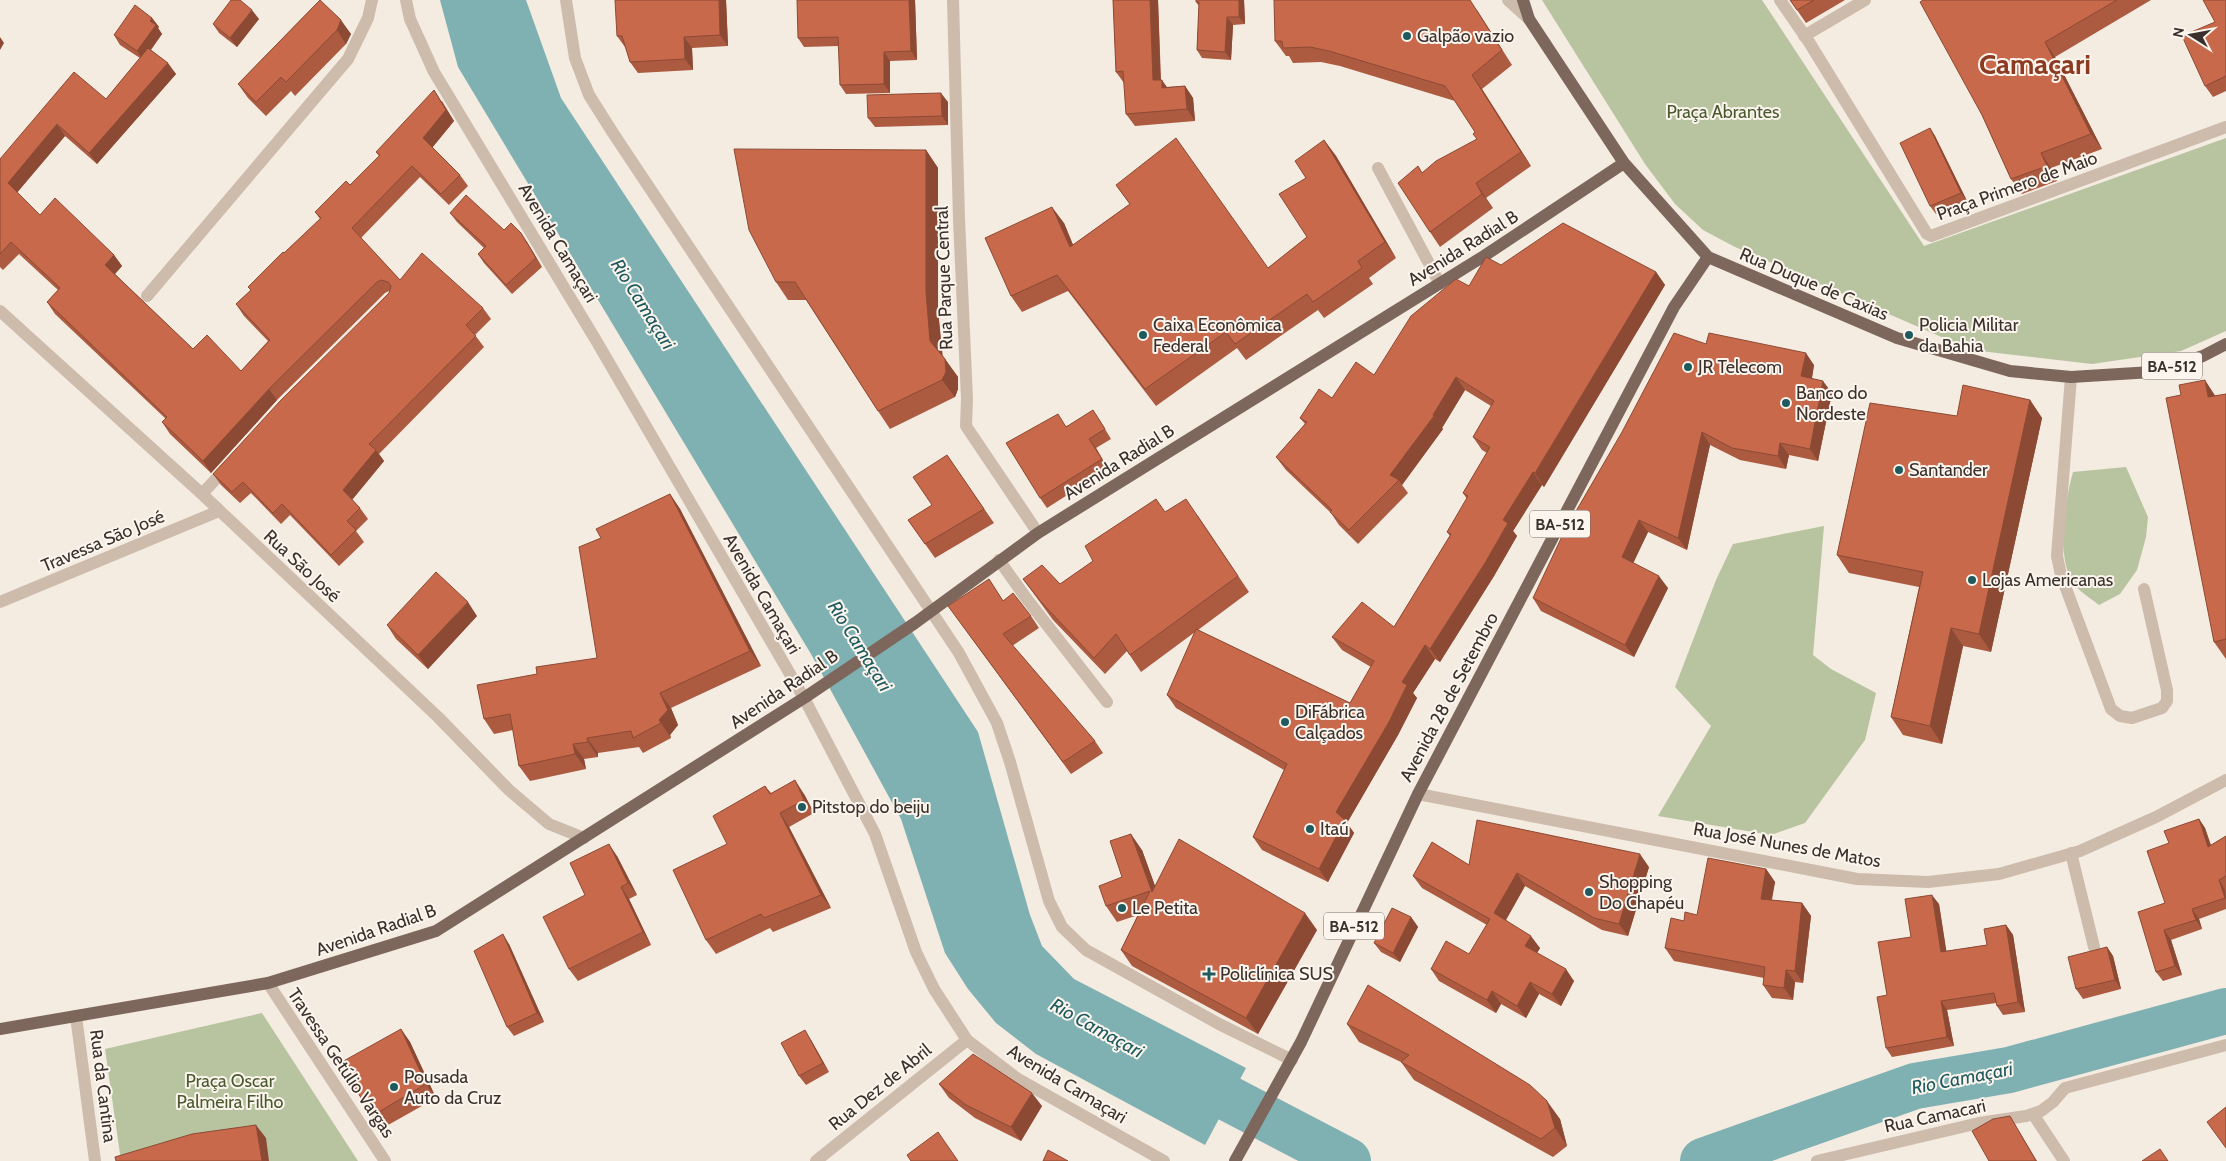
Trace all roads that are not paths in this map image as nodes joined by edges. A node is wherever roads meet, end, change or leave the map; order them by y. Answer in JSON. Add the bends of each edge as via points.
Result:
{"nodes":[{"id":1,"x":372,"y":0,"type":"edge"},
{"id":2,"x":406,"y":0,"type":"edge"},
{"id":3,"x":566,"y":0,"type":"edge"},
{"id":4,"x":953,"y":0,"type":"edge"},
{"id":5,"x":1508,"y":0,"type":"edge"},
{"id":6,"x":1523,"y":0,"type":"edge"},
{"id":7,"x":1780,"y":0,"type":"edge"},
{"id":8,"x":1865,"y":0,"type":"edge"},
{"id":9,"x":1529,"y":19,"type":"junction"},
{"id":10,"x":1804,"y":36,"type":"junction"},
{"id":11,"x":2226,"y":127,"type":"edge"},
{"id":12,"x":1624,"y":163,"type":"junction"},
{"id":13,"x":1378,"y":168,"type":"dead end"},
{"id":14,"x":1708,"y":257,"type":"junction"},
{"id":15,"x":1440,"y":284,"type":"junction"},
{"id":16,"x":147,"y":296,"type":"dead end"},
{"id":17,"x":0,"y":311,"type":"edge"},
{"id":18,"x":2226,"y":344,"type":"edge"},
{"id":19,"x":2070,"y":377,"type":"junction"},
{"id":20,"x":236,"y":458,"type":"edge"},
{"id":21,"x":202,"y":494,"type":"junction"},
{"id":22,"x":219,"y":511,"type":"junction"},
{"id":23,"x":1038,"y":533,"type":"junction"},
{"id":24,"x":999,"y":560,"type":"junction"},
{"id":25,"x":2144,"y":590,"type":"dead end"},
{"id":26,"x":0,"y":602,"type":"edge"},
{"id":27,"x":931,"y":611,"type":"junction"},
{"id":28,"x":804,"y":698,"type":"junction"},
{"id":29,"x":1107,"y":702,"type":"dead end"},
{"id":30,"x":2226,"y":780,"type":"edge"},
{"id":31,"x":1418,"y":794,"type":"junction"},
{"id":32,"x":584,"y":838,"type":"junction"},
{"id":33,"x":2071,"y":853,"type":"junction"},
{"id":34,"x":2094,"y":947,"type":"dead end"},
{"id":35,"x":268,"y":984,"type":"junction"},
{"id":36,"x":76,"y":1016,"type":"junction"},
{"id":37,"x":0,"y":1029,"type":"edge"},
{"id":38,"x":967,"y":1040,"type":"junction"},
{"id":39,"x":2226,"y":1045,"type":"edge"},
{"id":40,"x":1292,"y":1060,"type":"junction"},
{"id":41,"x":2033,"y":1114,"type":"junction"},
{"id":42,"x":95,"y":1161,"type":"edge"},
{"id":43,"x":385,"y":1161,"type":"edge"},
{"id":44,"x":816,"y":1161,"type":"edge"},
{"id":45,"x":1164,"y":1161,"type":"edge"},
{"id":46,"x":1235,"y":1161,"type":"edge"},
{"id":47,"x":1817,"y":1161,"type":"edge"},
{"id":48,"x":2064,"y":1161,"type":"edge"}],
"edges":[{"from":1,"to":16,"type":"street","via":[[368,18],[348,59]]},
{"from":2,"to":28,"type":"street","name":"Avenida Camaçari","via":[[410,19],[434,72],[592,333]]},
{"from":3,"to":27,"type":"street","via":[[575,58],[594,103]]},
{"from":4,"to":23,"type":"street","name":"Rua Parque Central","via":[[966,426]]},
{"from":5,"to":9,"type":"street"},
{"from":6,"to":9,"type":"main road","number":"BA-512"},
{"from":7,"to":10,"type":"street"},
{"from":8,"to":10,"type":"street"},
{"from":9,"to":12,"type":"main road","name":"Rua Duque de Caxias","number":"BA-512"},
{"from":10,"to":11,"type":"street","name":"Praça Primero de Maio","via":[[1931,236]]},
{"from":12,"to":14,"type":"main road","name":"Rua Duque de Caxias","number":"BA-512"},
{"from":12,"to":15,"type":"main road","name":"Avenida Radial B"},
{"from":13,"to":15,"type":"street"},
{"from":14,"to":19,"type":"main road","name":"Rua Duque de Caxias","number":"BA-512","via":[[1897,338],[2010,371]]},
{"from":14,"to":31,"type":"main road","name":"Avenida 28 de Setembro","number":"BA-512","via":[[1674,307]]},
{"from":15,"to":23,"type":"main road","name":"Avenida Radial B"},
{"from":17,"to":21,"type":"street","name":"Rua São José"},
{"from":18,"to":19,"type":"main road","name":"Rua Duque de Caxias","number":"BA-512","via":[[2203,356],[2152,372]]},
{"from":19,"to":25,"type":"street","via":[[2057,556],[2061,575],[2111,709],[2120,716],[2132,718],[2162,708],[2167,701]]},
{"from":20,"to":21,"type":"street"},
{"from":21,"to":22,"type":"street","name":"Rua São José"},
{"from":22,"to":26,"type":"street","name":"Travessa São José"},
{"from":22,"to":32,"type":"street","name":"Rua São José","via":[[431,711],[509,790],[549,824]]},
{"from":23,"to":24,"type":"main road","name":"Avenida Radial B"},
{"from":24,"to":27,"type":"main road","name":"Avenida Radial B"},
{"from":24,"to":29,"type":"street"},
{"from":27,"to":28,"type":"main road","name":"Avenida Radial B"},
{"from":27,"to":40,"type":"street","via":[[959,653],[997,723],[1049,901],[1062,928],[1086,950],[1219,1024]]},
{"from":28,"to":32,"type":"main road","name":"Avenida Radial B"},
{"from":28,"to":38,"type":"street","name":"Avenida Camaçari","via":[[875,834],[916,952],[930,982]]},
{"from":30,"to":33,"type":"street","name":"Rua José Nunes de Matos","via":[[2156,817]]},
{"from":31,"to":33,"type":"street","name":"Rua José Nunes de Matos","via":[[1857,879],[1928,882],[1999,874]]},
{"from":31,"to":40,"type":"main road","name":"Avenida 28 de Setembro","number":"BA-512"},
{"from":32,"to":35,"type":"main road","name":"Avenida Radial B","via":[[436,931]]},
{"from":33,"to":34,"type":"street"},
{"from":35,"to":36,"type":"main road","name":"Avenida Radial B"},
{"from":35,"to":43,"type":"street","name":"Travessa Getúlio Vargas"},
{"from":36,"to":37,"type":"main road","name":"Avenida Radial B"},
{"from":36,"to":42,"type":"street","name":"Rua da Cantina"},
{"from":38,"to":44,"type":"street","name":"Rua Dez de Abril"},
{"from":38,"to":45,"type":"street","name":"Avenida Camaçari","via":[[1018,1079]]},
{"from":39,"to":41,"type":"street","name":"Rua Camacari","via":[[2065,1088],[2053,1102]]},
{"from":40,"to":46,"type":"main road","name":"Avenida 28 de Setembro","number":"BA-512"},
{"from":41,"to":47,"type":"street","name":"Rua Camacari"},
{"from":41,"to":48,"type":"street"}]}
